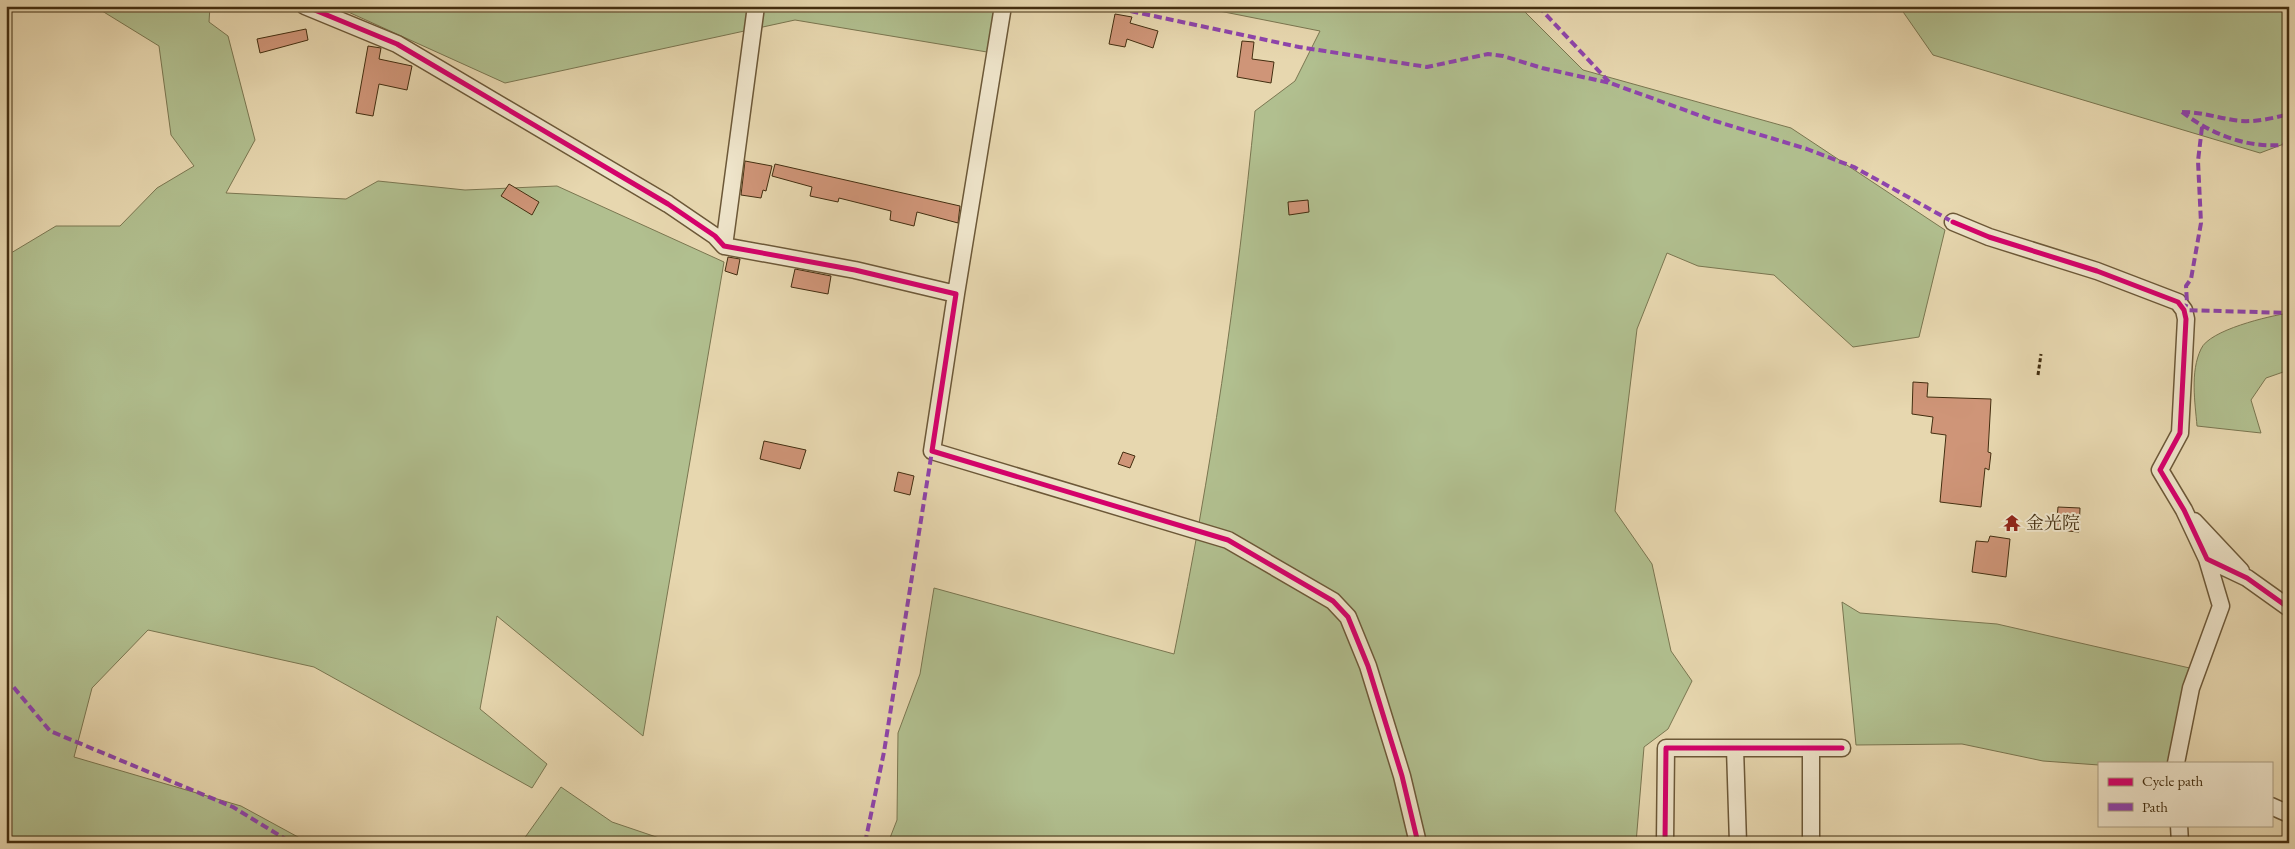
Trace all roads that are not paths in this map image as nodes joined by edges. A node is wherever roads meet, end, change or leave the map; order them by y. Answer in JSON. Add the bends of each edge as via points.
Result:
{"nodes":[{"id":1,"x":305,"y":6,"type":"edge"},
{"id":2,"x":756,"y":6,"type":"edge"},
{"id":3,"x":1003,"y":6,"type":"edge"},
{"id":4,"x":1953,"y":222,"type":"dead end"},
{"id":5,"x":724,"y":246,"type":"junction"},
{"id":6,"x":956,"y":294,"type":"junction"},
{"id":7,"x":2184,"y":510,"type":"junction"},
{"id":8,"x":2207,"y":559,"type":"junction"},
{"id":9,"x":2247,"y":578,"type":"junction"},
{"id":10,"x":2289,"y":608,"type":"edge"},
{"id":11,"x":1736,"y":748,"type":"junction"},
{"id":12,"x":1811,"y":748,"type":"junction"},
{"id":13,"x":1842,"y":748,"type":"dead end"},
{"id":14,"x":2176,"y":762,"type":"edge"},
{"id":15,"x":2272,"y":806,"type":"edge"},
{"id":16,"x":2289,"y":814,"type":"edge"},
{"id":17,"x":2179,"y":826,"type":"edge"},
{"id":18,"x":1418,"y":843,"type":"edge"},
{"id":19,"x":1666,"y":843,"type":"edge"},
{"id":20,"x":1738,"y":843,"type":"edge"},
{"id":21,"x":1811,"y":843,"type":"edge"},
{"id":22,"x":2180,"y":843,"type":"edge"}],
"edges":[{"from":1,"to":5,"type":"street","via":[[397,44],[668,204],[716,236]]},
{"from":2,"to":5,"type":"street"},
{"from":3,"to":6,"type":"street"},
{"from":4,"to":7,"type":"street","via":[[2178,302],[2186,319],[2180,433],[2160,470]]},
{"from":5,"to":6,"type":"street","via":[[855,270]]},
{"from":6,"to":18,"type":"street","via":[[932,451],[1228,540],[1333,601],[1348,617],[1368,666],[1402,776]]},
{"from":7,"to":8,"type":"street"},
{"from":7,"to":9,"type":"street"},
{"from":8,"to":9,"type":"street"},
{"from":8,"to":14,"type":"street","via":[[2221,606],[2190,688]]},
{"from":9,"to":10,"type":"street"},
{"from":11,"to":12,"type":"street"},
{"from":11,"to":19,"type":"street","via":[[1666,748]]},
{"from":11,"to":20,"type":"street"},
{"from":12,"to":13,"type":"street"},
{"from":12,"to":21,"type":"street"},
{"from":15,"to":16,"type":"street"},
{"from":17,"to":22,"type":"street"}]}
